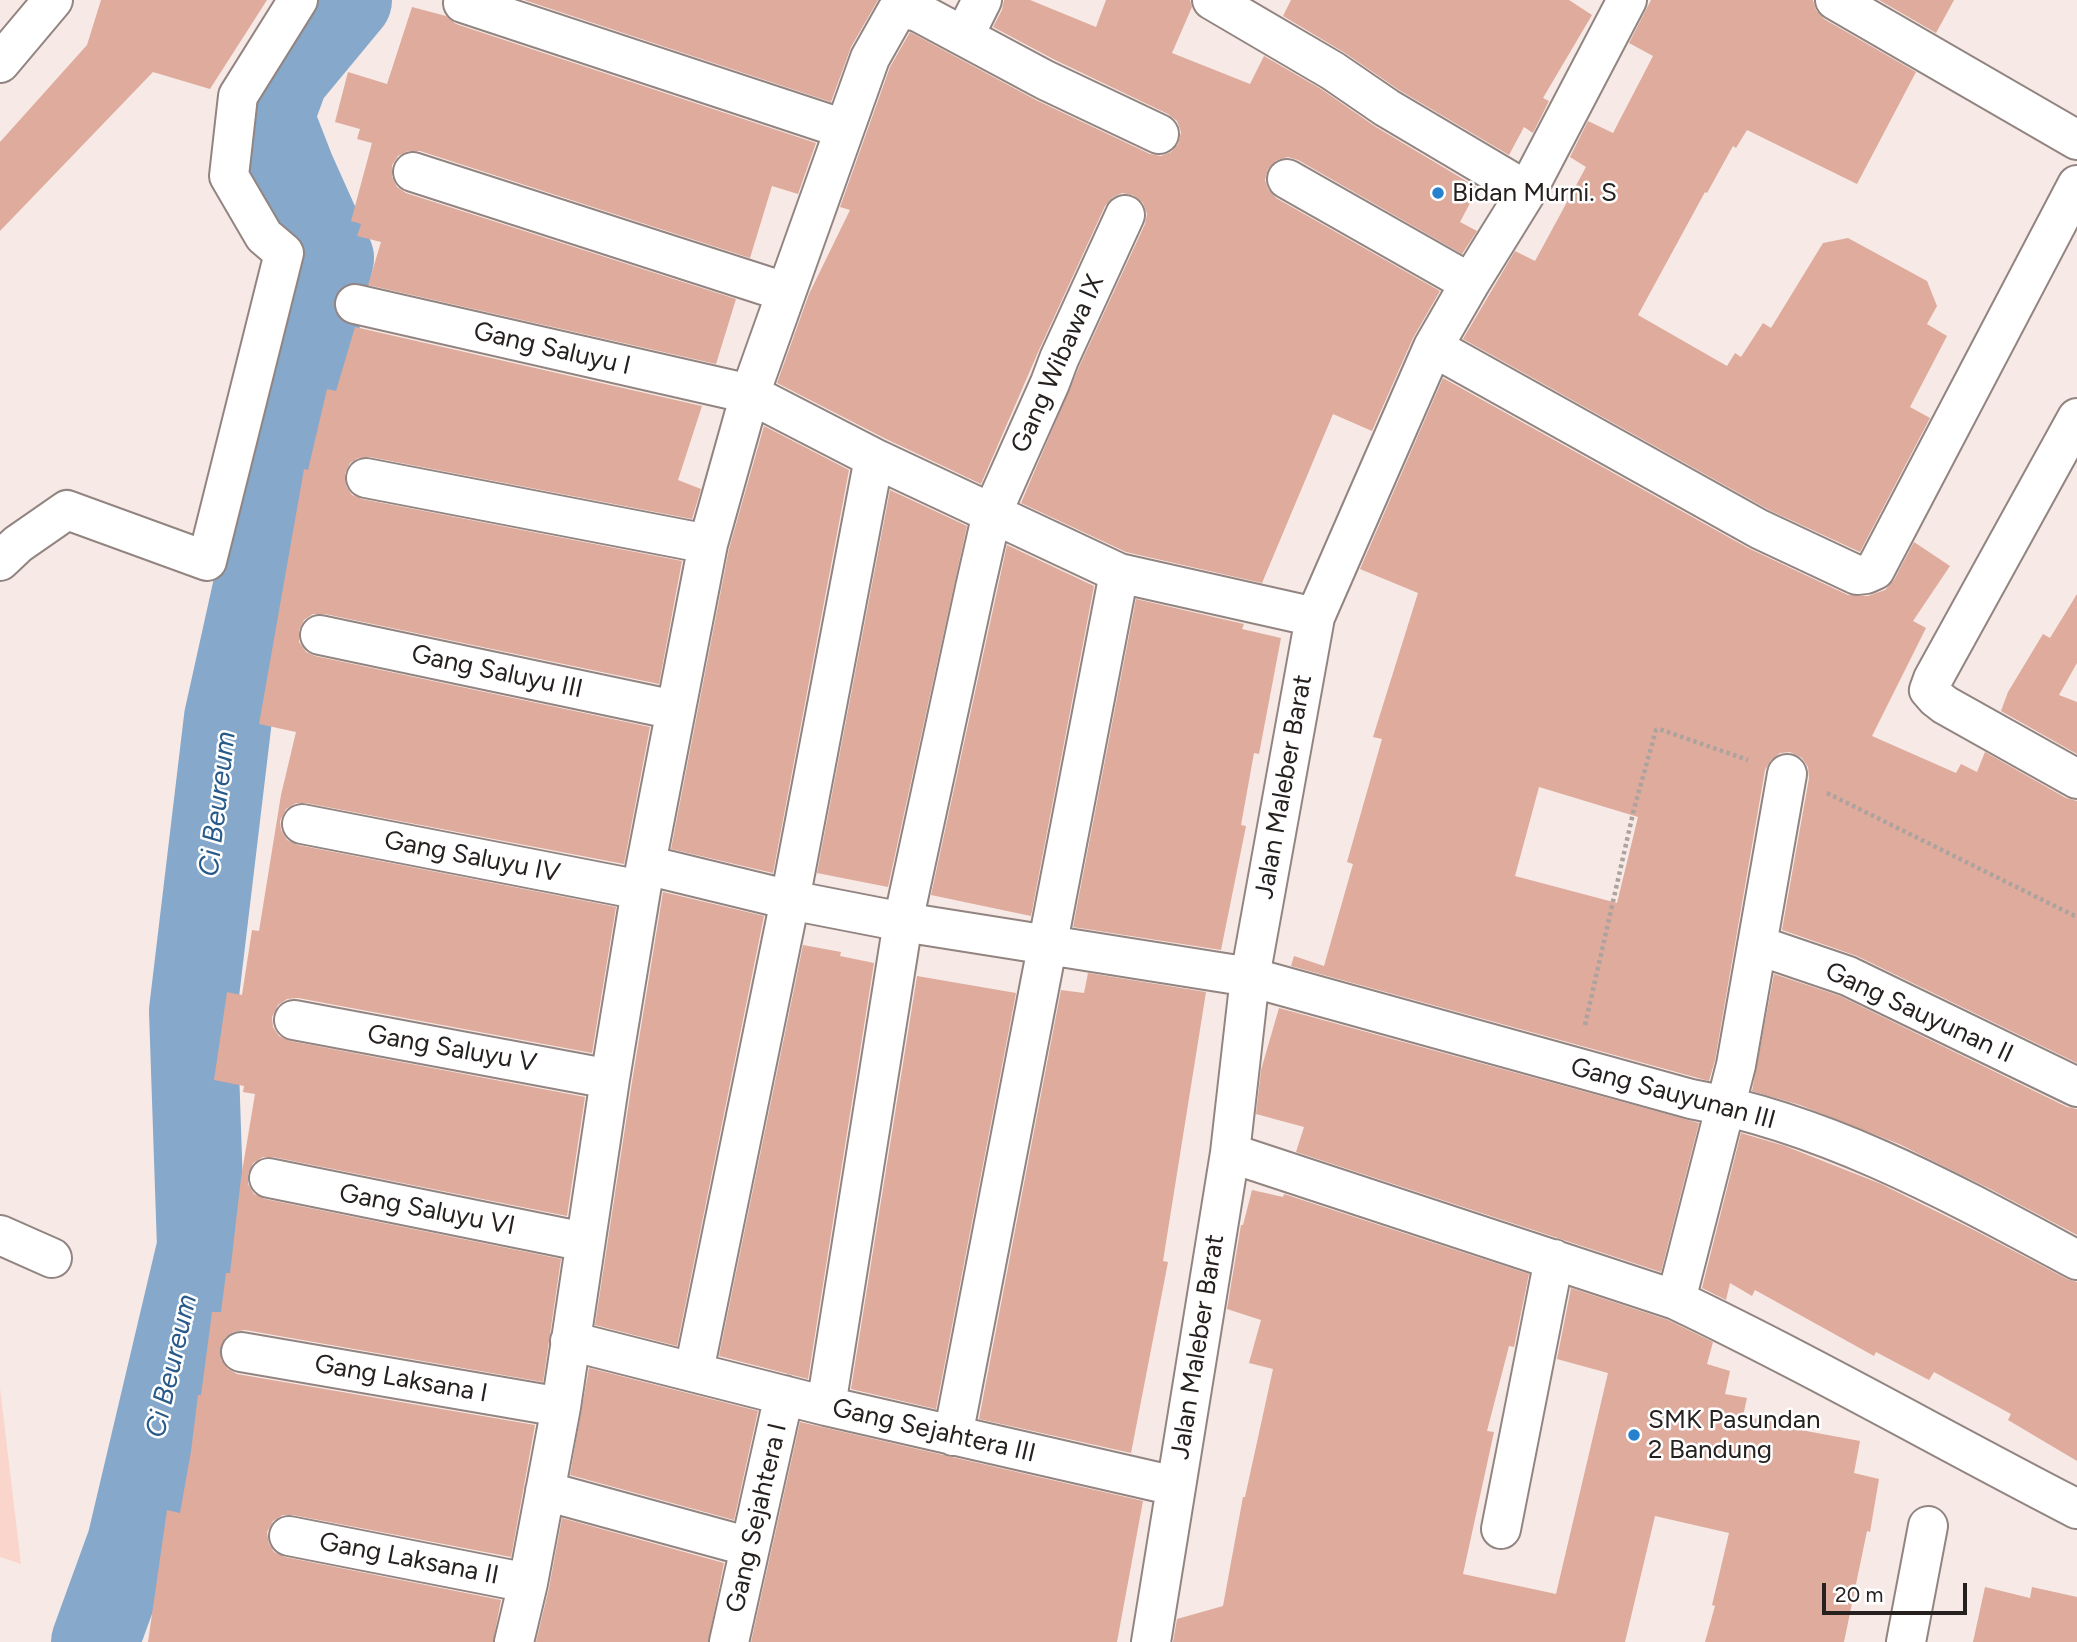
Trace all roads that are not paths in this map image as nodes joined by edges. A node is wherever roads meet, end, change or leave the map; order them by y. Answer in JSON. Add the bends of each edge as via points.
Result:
{"nodes":[{"id":1,"x":54,"y":0,"type":"edge"},
{"id":2,"x":298,"y":0,"type":"edge"},
{"id":3,"x":982,"y":0,"type":"edge"},
{"id":4,"x":1212,"y":0,"type":"edge"},
{"id":5,"x":1627,"y":0,"type":"edge"},
{"id":6,"x":1835,"y":0,"type":"edge"},
{"id":7,"x":463,"y":3,"type":"dead end"},
{"id":8,"x":964,"y":36,"type":"junction"},
{"id":9,"x":0,"y":63,"type":"edge"},
{"id":10,"x":844,"y":129,"type":"junction"},
{"id":11,"x":1159,"y":134,"type":"dead end"},
{"id":12,"x":2077,"y":140,"type":"edge"},
{"id":13,"x":413,"y":172,"type":"dead end"},
{"id":14,"x":1287,"y":179,"type":"dead end"},
{"id":15,"x":2077,"y":185,"type":"edge"},
{"id":16,"x":1527,"y":191,"type":"junction"},
{"id":17,"x":1125,"y":215,"type":"dead end"},
{"id":18,"x":1470,"y":283,"type":"junction"},
{"id":19,"x":785,"y":292,"type":"junction"},
{"id":20,"x":355,"y":304,"type":"dead end"},
{"id":21,"x":1433,"y":347,"type":"junction"},
{"id":22,"x":750,"y":394,"type":"junction"},
{"id":23,"x":2077,"y":418,"type":"edge"},
{"id":24,"x":874,"y":458,"type":"junction"},
{"id":25,"x":366,"y":478,"type":"dead end"},
{"id":26,"x":992,"y":513,"type":"junction"},
{"id":27,"x":708,"y":544,"type":"junction"},
{"id":28,"x":0,"y":561,"type":"edge"},
{"id":29,"x":1119,"y":573,"type":"junction"},
{"id":30,"x":1315,"y":617,"type":"junction"},
{"id":31,"x":320,"y":635,"type":"dead end"},
{"id":32,"x":675,"y":710,"type":"junction"},
{"id":33,"x":1787,"y":774,"type":"road end"},
{"id":34,"x":2077,"y":779,"type":"edge"},
{"id":35,"x":302,"y":824,"type":"dead end"},
{"id":36,"x":644,"y":878,"type":"junction"},
{"id":37,"x":790,"y":901,"type":"junction"},
{"id":38,"x":903,"y":922,"type":"junction"},
{"id":39,"x":1757,"y":945,"type":"junction"},
{"id":40,"x":1048,"y":946,"type":"junction"},
{"id":41,"x":1250,"y":977,"type":"junction"},
{"id":42,"x":294,"y":1020,"type":"dead end"},
{"id":43,"x":610,"y":1079,"type":"junction"},
{"id":44,"x":2077,"y":1087,"type":"edge"},
{"id":45,"x":1726,"y":1106,"type":"junction"},
{"id":46,"x":1230,"y":1153,"type":"junction"},
{"id":47,"x":269,"y":1178,"type":"dead end"},
{"id":48,"x":0,"y":1235,"type":"edge"},
{"id":49,"x":585,"y":1241,"type":"junction"},
{"id":50,"x":52,"y":1258,"type":"dead end"},
{"id":51,"x":1553,"y":1259,"type":"junction"},
{"id":52,"x":2077,"y":1260,"type":"edge"},
{"id":53,"x":1676,"y":1300,"type":"junction"},
{"id":54,"x":570,"y":1340,"type":"junction"},
{"id":55,"x":241,"y":1352,"type":"dead end"},
{"id":56,"x":694,"y":1371,"type":"junction"},
{"id":57,"x":784,"y":1395,"type":"junction"},
{"id":58,"x":826,"y":1406,"type":"junction"},
{"id":59,"x":562,"y":1407,"type":"junction"},
{"id":60,"x":953,"y":1436,"type":"junction"},
{"id":61,"x":1175,"y":1486,"type":"junction"},
{"id":62,"x":545,"y":1491,"type":"junction"},
{"id":63,"x":2077,"y":1508,"type":"edge"},
{"id":64,"x":1928,"y":1526,"type":"dead end"},
{"id":65,"x":1501,"y":1529,"type":"dead end"},
{"id":66,"x":289,"y":1536,"type":"dead end"},
{"id":67,"x":750,"y":1547,"type":"junction"},
{"id":68,"x":528,"y":1583,"type":"junction"},
{"id":69,"x":514,"y":1642,"type":"edge"},
{"id":70,"x":729,"y":1642,"type":"edge"},
{"id":71,"x":1151,"y":1642,"type":"edge"},
{"id":72,"x":1906,"y":1642,"type":"edge"}],
"edges":[{"from":1,"to":9,"type":"street"},
{"from":2,"to":28,"type":"street","via":[[238,96],[229,176],[264,236],[284,253],[207,561],[67,510]]},
{"from":3,"to":8,"type":"street"},
{"from":4,"to":16,"type":"street"},
{"from":5,"to":16,"type":"street","name":"Jalan Maleber Barat"},
{"from":6,"to":12,"type":"street"},
{"from":7,"to":10,"type":"street"},
{"from":8,"to":10,"type":"street","via":[[901,8],[870,58]]},
{"from":8,"to":11,"type":"street"},
{"from":10,"to":19,"type":"street"},
{"from":13,"to":19,"type":"street"},
{"from":14,"to":18,"type":"street"},
{"from":15,"to":21,"type":"street","via":[[1875,570],[1866,574],[1857,575],[1759,529]]},
{"from":16,"to":18,"type":"street","name":"Jalan Maleber Barat"},
{"from":17,"to":26,"type":"street","name":"Gang Wibawa IX"},
{"from":18,"to":21,"type":"street","name":"Jalan Maleber Barat"},
{"from":19,"to":22,"type":"street"},
{"from":20,"to":22,"type":"street","name":"Gang Saluyu I"},
{"from":21,"to":30,"type":"street","name":"Jalan Maleber Barat"},
{"from":22,"to":24,"type":"street","name":"Gang Saluyu I"},
{"from":22,"to":27,"type":"street"},
{"from":23,"to":34,"type":"street","via":[[1929,690],[1945,705]]},
{"from":24,"to":26,"type":"street","name":"Gang Saluyu I"},
{"from":24,"to":37,"type":"street"},
{"from":25,"to":27,"type":"street"},
{"from":26,"to":29,"type":"street","name":"Gang Saluyu I"},
{"from":26,"to":38,"type":"street","name":"Gang Wibawa IX"},
{"from":27,"to":32,"type":"street"},
{"from":29,"to":30,"type":"street","name":"Gang Saluyu I"},
{"from":29,"to":40,"type":"street"},
{"from":30,"to":41,"type":"street","name":"Jalan Maleber Barat"},
{"from":31,"to":32,"type":"street","name":"Gang Saluyu III"},
{"from":32,"to":36,"type":"street"},
{"from":33,"to":39,"type":"street"},
{"from":35,"to":36,"type":"street","name":"Gang Saluyu IV"},
{"from":36,"to":37,"type":"street","name":"Gang Saluyu IV"},
{"from":36,"to":43,"type":"street"},
{"from":37,"to":38,"type":"street","name":"Gang Saluyu IV"},
{"from":37,"to":56,"type":"street"},
{"from":38,"to":40,"type":"street","name":"Gang Sauyunan III"},
{"from":38,"to":58,"type":"street","name":"Gang Wibawa IX"},
{"from":39,"to":44,"type":"street","name":"Gang Sauyunan II","via":[[1848,976]]},
{"from":39,"to":45,"type":"street"},
{"from":40,"to":41,"type":"street","name":"Gang Sauyunan III"},
{"from":40,"to":60,"type":"street"},
{"from":41,"to":45,"type":"street","name":"Gang Sauyunan III"},
{"from":41,"to":46,"type":"street","name":"Jalan Maleber Barat"},
{"from":42,"to":43,"type":"street","name":"Gang Saluyu V"},
{"from":43,"to":49,"type":"street"},
{"from":45,"to":52,"type":"street","name":"Gang Sauyunan III","via":[[1838,1142],[1968,1202]]},
{"from":45,"to":53,"type":"street"},
{"from":46,"to":51,"type":"street"},
{"from":46,"to":61,"type":"street","name":"Jalan Maleber Barat"},
{"from":47,"to":49,"type":"street","name":"Gang Saluyu VI"},
{"from":48,"to":50,"type":"street"},
{"from":49,"to":54,"type":"street"},
{"from":51,"to":53,"type":"street"},
{"from":51,"to":65,"type":"street"},
{"from":53,"to":63,"type":"street"},
{"from":54,"to":56,"type":"street","name":"Gang Sejahtera III"},
{"from":54,"to":59,"type":"street"},
{"from":55,"to":59,"type":"street","name":"Gang Laksana I"},
{"from":56,"to":57,"type":"street","name":"Gang Sejahtera III"},
{"from":57,"to":58,"type":"street","name":"Gang Sejahtera III"},
{"from":57,"to":67,"type":"street","name":"Gang Sejahtera I"},
{"from":58,"to":60,"type":"street","name":"Gang Sejahtera III"},
{"from":59,"to":62,"type":"street"},
{"from":60,"to":61,"type":"street","name":"Gang Sejahtera III"},
{"from":61,"to":71,"type":"street","name":"Jalan Maleber Barat"},
{"from":62,"to":67,"type":"street"},
{"from":62,"to":68,"type":"street"},
{"from":64,"to":72,"type":"street"},
{"from":66,"to":68,"type":"street","name":"Gang Laksana II"},
{"from":67,"to":70,"type":"street","name":"Gang Sejahtera I"},
{"from":68,"to":69,"type":"street"}]}
